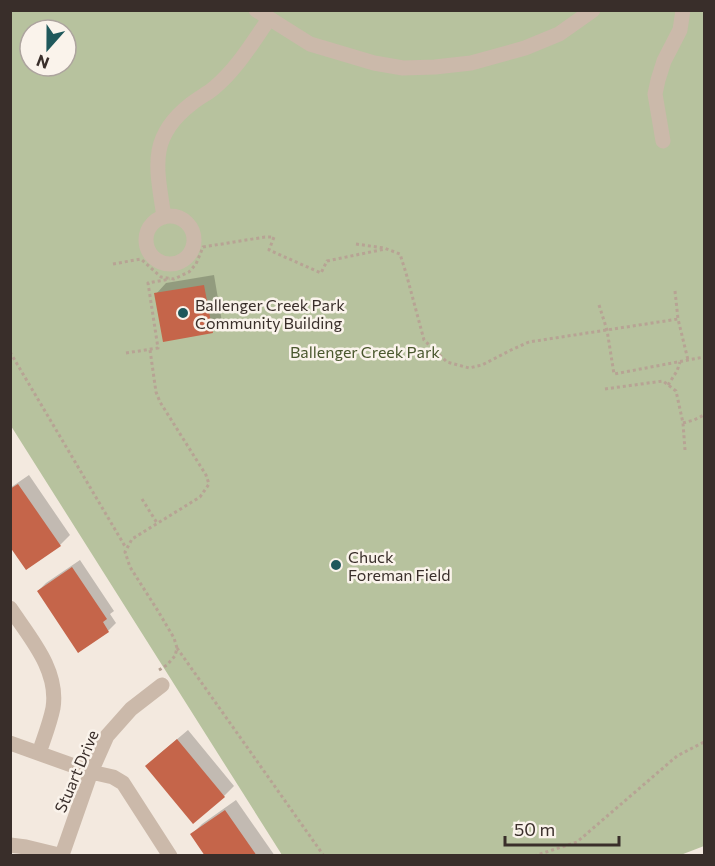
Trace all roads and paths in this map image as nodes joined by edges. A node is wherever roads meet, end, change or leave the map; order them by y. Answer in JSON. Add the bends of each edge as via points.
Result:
{"nodes":[{"id":1,"x":255,"y":10,"type":"edge"},
{"id":2,"x":592,"y":10,"type":"edge"},
{"id":3,"x":683,"y":10,"type":"edge"},
{"id":4,"x":269,"y":19,"type":"junction"},
{"id":5,"x":663,"y":141,"type":"dead end"},
{"id":6,"x":164,"y":217,"type":"dead end"},
{"id":7,"x":356,"y":244,"type":"dead end"},
{"id":8,"x":386,"y":249,"type":"junction"},
{"id":9,"x":113,"y":264,"type":"dead end"},
{"id":10,"x":174,"y":279,"type":"junction"},
{"id":11,"x":675,"y":291,"type":"dead end"},
{"id":12,"x":599,"y":305,"type":"dead end"},
{"id":13,"x":678,"y":319,"type":"junction"},
{"id":14,"x":607,"y":330,"type":"junction"},
{"id":15,"x":150,"y":350,"type":"junction"},
{"id":16,"x":10,"y":352,"type":"edge"},
{"id":17,"x":126,"y":352,"type":"dead end"},
{"id":18,"x":705,"y":357,"type":"edge"},
{"id":19,"x":688,"y":360,"type":"junction"},
{"id":20,"x":680,"y":362,"type":"junction"},
{"id":21,"x":668,"y":385,"type":"junction"},
{"id":22,"x":605,"y":389,"type":"dead end"},
{"id":23,"x":705,"y":415,"type":"edge"},
{"id":24,"x":683,"y":423,"type":"junction"},
{"id":25,"x":685,"y":450,"type":"dead end"},
{"id":26,"x":142,"y":499,"type":"dead end"},
{"id":27,"x":158,"y":523,"type":"junction"},
{"id":28,"x":126,"y":548,"type":"junction"},
{"id":29,"x":10,"y":608,"type":"edge"},
{"id":30,"x":177,"y":648,"type":"junction"},
{"id":31,"x":162,"y":686,"type":"joint"},
{"id":32,"x":705,"y":742,"type":"edge"},
{"id":33,"x":10,"y":743,"type":"edge"},
{"id":34,"x":39,"y":753,"type":"junction"},
{"id":35,"x":91,"y":772,"type":"junction"},
{"id":36,"x":10,"y":845,"type":"edge"},
{"id":37,"x":62,"y":855,"type":"edge"},
{"id":38,"x":170,"y":855,"type":"edge"},
{"id":39,"x":324,"y":855,"type":"edge"},
{"id":40,"x":534,"y":855,"type":"edge"}],
"edges":[{"from":1,"to":4,"type":"street"},
{"from":2,"to":4,"type":"street","via":[[558,34],[525,48],[471,63],[403,68],[310,44]]},
{"from":3,"to":5,"type":"street","via":[[680,30],[658,80],[656,94]]},
{"from":4,"to":6,"type":"street","via":[[230,74],[172,121],[160,142],[157,164]]},
{"from":7,"to":8,"type":"path"},
{"from":8,"to":10,"type":"path","via":[[327,261],[321,273],[269,250],[274,237],[265,237],[203,247],[189,272]]},
{"from":8,"to":14,"type":"path","via":[[399,254],[424,340],[447,362],[475,367],[529,342]]},
{"from":9,"to":10,"type":"path","via":[[141,259],[161,277]]},
{"from":10,"to":15,"type":"path","via":[[148,283],[158,348]]},
{"from":11,"to":13,"type":"path"},
{"from":12,"to":14,"type":"path"},
{"from":13,"to":14,"type":"path"},
{"from":13,"to":19,"type":"path"},
{"from":14,"to":20,"type":"path","via":[[614,374]]},
{"from":15,"to":17,"type":"path"},
{"from":15,"to":27,"type":"path","via":[[160,402],[209,484],[200,497]]},
{"from":16,"to":28,"type":"path"},
{"from":18,"to":19,"type":"path"},
{"from":19,"to":20,"type":"path"},
{"from":20,"to":21,"type":"path"},
{"from":21,"to":22,"type":"path","via":[[663,381]]},
{"from":21,"to":24,"type":"path","via":[[676,391]]},
{"from":23,"to":24,"type":"path"},
{"from":24,"to":25,"type":"path"},
{"from":26,"to":27,"type":"path"},
{"from":27,"to":28,"type":"path","via":[[132,539]]},
{"from":28,"to":30,"type":"path","via":[[130,567]]},
{"from":29,"to":34,"type":"street","via":[[50,671],[54,690]]},
{"from":30,"to":31,"type":"path","via":[[175,656],[155,673]]},
{"from":30,"to":39,"type":"path"},
{"from":31,"to":35,"type":"street","name":"Stuart Drive","via":[[130,709],[107,736]]},
{"from":32,"to":40,"type":"path","via":[[676,756],[577,842]]},
{"from":33,"to":34,"type":"street"},
{"from":34,"to":35,"type":"street"},
{"from":35,"to":37,"type":"street","name":"Stuart Drive"},
{"from":35,"to":38,"type":"street","via":[[123,783]]},
{"from":36,"to":37,"type":"street"}]}
